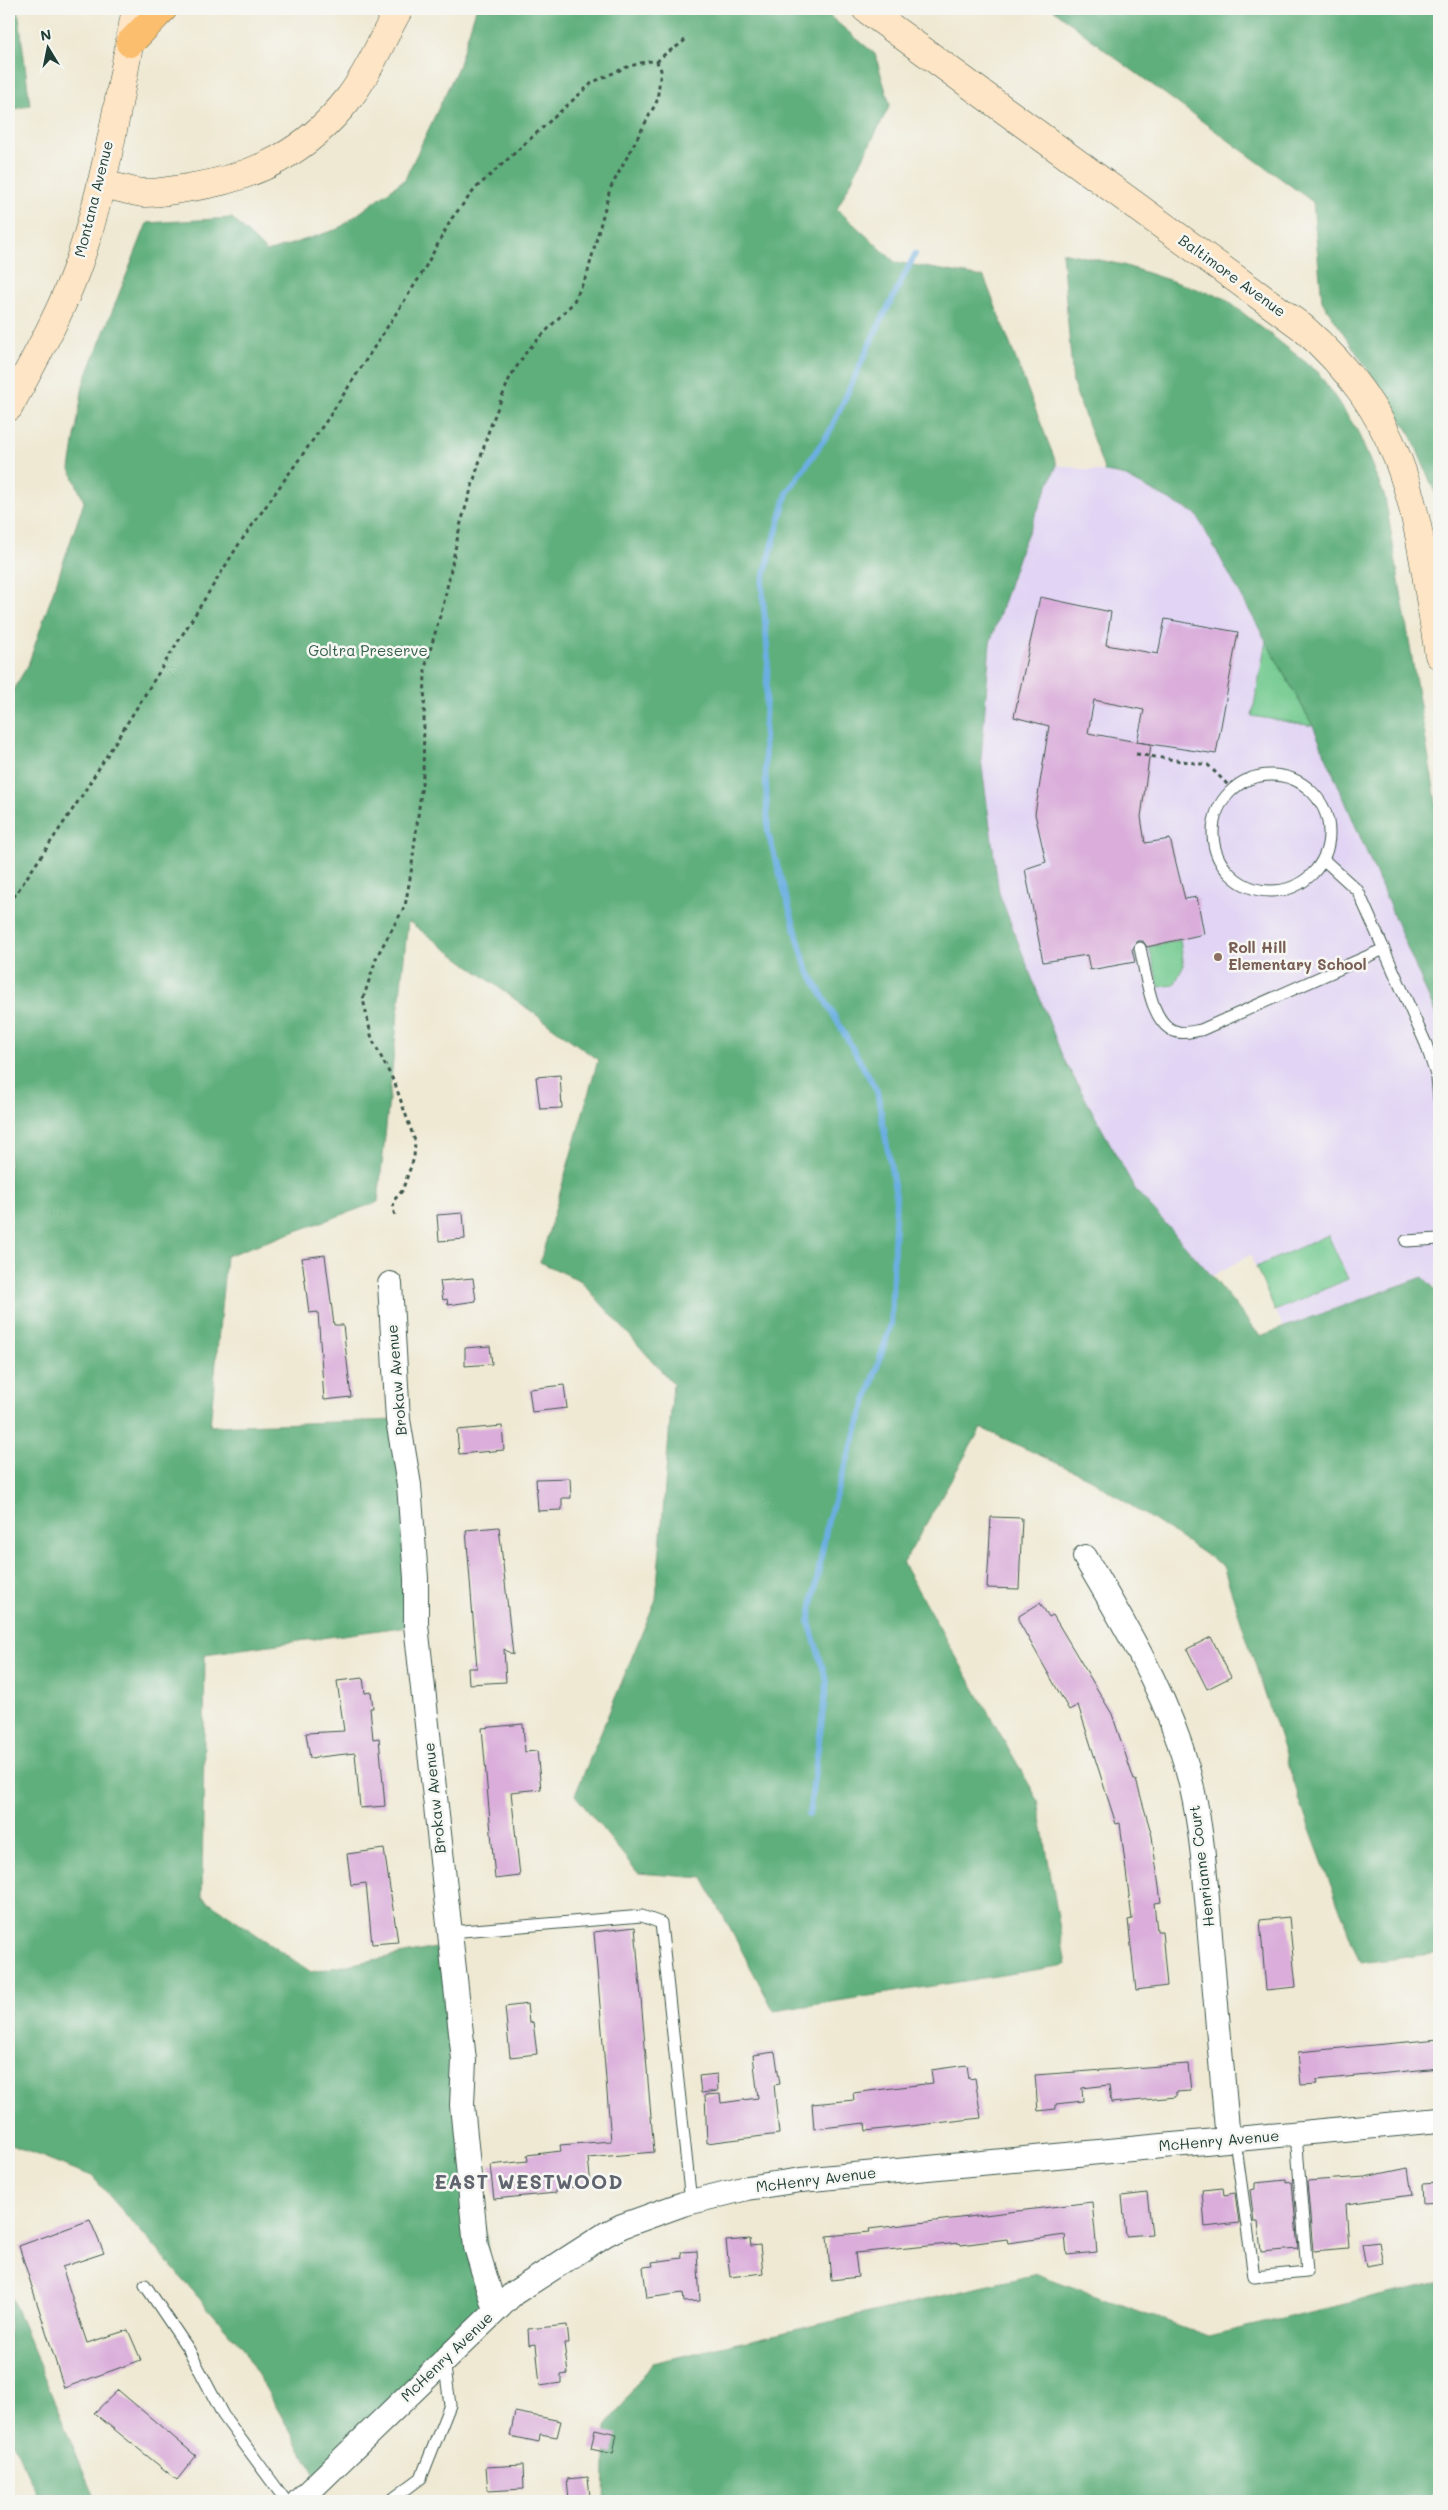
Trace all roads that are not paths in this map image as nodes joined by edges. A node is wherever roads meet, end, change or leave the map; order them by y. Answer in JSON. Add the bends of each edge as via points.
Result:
{"nodes":[{"id":1,"x":136,"y":9,"type":"edge"},
{"id":2,"x":163,"y":9,"type":"edge"},
{"id":3,"x":399,"y":9,"type":"edge"},
{"id":4,"x":866,"y":9,"type":"edge"},
{"id":5,"x":130,"y":43,"type":"junction"},
{"id":6,"x":101,"y":184,"type":"junction"},
{"id":7,"x":9,"y":407,"type":"edge"},
{"id":8,"x":1439,"y":655,"type":"edge"},
{"id":9,"x":1323,"y":859,"type":"junction"},
{"id":10,"x":1140,"y":948,"type":"dead end"},
{"id":11,"x":1384,"y":949,"type":"junction"},
{"id":12,"x":1439,"y":1099,"type":"edge"},
{"id":13,"x":1439,"y":1239,"type":"edge"},
{"id":14,"x":1406,"y":1241,"type":"dead end"},
{"id":15,"x":390,"y":1284,"type":"dead end"},
{"id":16,"x":1085,"y":1557,"type":"dead end"},
{"id":17,"x":450,"y":1932,"type":"junction"},
{"id":18,"x":1439,"y":2120,"type":"edge"},
{"id":19,"x":1296,"y":2134,"type":"junction"},
{"id":20,"x":1232,"y":2140,"type":"junction"},
{"id":21,"x":690,"y":2202,"type":"junction"},
{"id":22,"x":145,"y":2285,"type":"dead end"},
{"id":23,"x":495,"y":2310,"type":"junction"},
{"id":24,"x":444,"y":2360,"type":"junction"},
{"id":25,"x":286,"y":2501,"type":"edge"},
{"id":26,"x":299,"y":2501,"type":"edge"},
{"id":27,"x":390,"y":2501,"type":"edge"}],
"edges":[{"from":1,"to":5,"type":"street","name":"Montana Avenue"},
{"from":2,"to":5,"type":"highway"},
{"from":3,"to":6,"type":"street","via":[[350,97],[306,144],[280,160],[210,185],[169,191],[142,193]]},
{"from":4,"to":8,"type":"street","name":"Baltimore Avenue","via":[[1302,327],[1348,373],[1370,403],[1404,470],[1414,506]]},
{"from":5,"to":6,"type":"street","name":"Montana Avenue"},
{"from":6,"to":7,"type":"street","name":"Montana Avenue","via":[[82,254],[53,321]]},
{"from":9,"to":9,"type":"lane","via":[[1329,840],[1327,820],[1319,801],[1306,786],[1290,778],[1270,775],[1250,778],[1232,789],[1221,802],[1213,820],[1212,841],[1219,860],[1235,880],[1253,888],[1274,891],[1293,886],[1310,875]]},
{"from":9,"to":11,"type":"lane","via":[[1358,891]]},
{"from":10,"to":11,"type":"lane","via":[[1156,1015],[1166,1028],[1178,1033],[1200,1030]]},
{"from":11,"to":12,"type":"lane","via":[[1426,1044],[1437,1078]]},
{"from":13,"to":14,"type":"lane"},
{"from":15,"to":17,"type":"street","name":"Brokaw Avenue","via":[[398,1420],[409,1485],[416,1625]]},
{"from":16,"to":20,"type":"street","name":"Henrianne Court","via":[[1160,1692],[1192,1787],[1202,1840]]},
{"from":17,"to":21,"type":"lane","via":[[642,1916],[661,1923]]},
{"from":17,"to":23,"type":"street","name":"Brokaw Avenue","via":[[464,2060],[462,2105],[476,2247]]},
{"from":18,"to":19,"type":"street","name":"McHenry Avenue"},
{"from":19,"to":20,"type":"street","name":"McHenry Avenue"},
{"from":19,"to":20,"type":"lane","via":[[1307,2272],[1254,2277]]},
{"from":20,"to":21,"type":"street","name":"McHenry Avenue","via":[[801,2180],[746,2188]]},
{"from":21,"to":23,"type":"street","name":"McHenry Avenue","via":[[606,2234],[514,2293]]},
{"from":22,"to":25,"type":"lane","via":[[190,2350],[222,2415]]},
{"from":23,"to":24,"type":"street","name":"McHenry Avenue"},
{"from":24,"to":26,"type":"street","name":"McHenry Avenue"},
{"from":24,"to":27,"type":"lane","via":[[450,2405],[421,2478]]}]}
